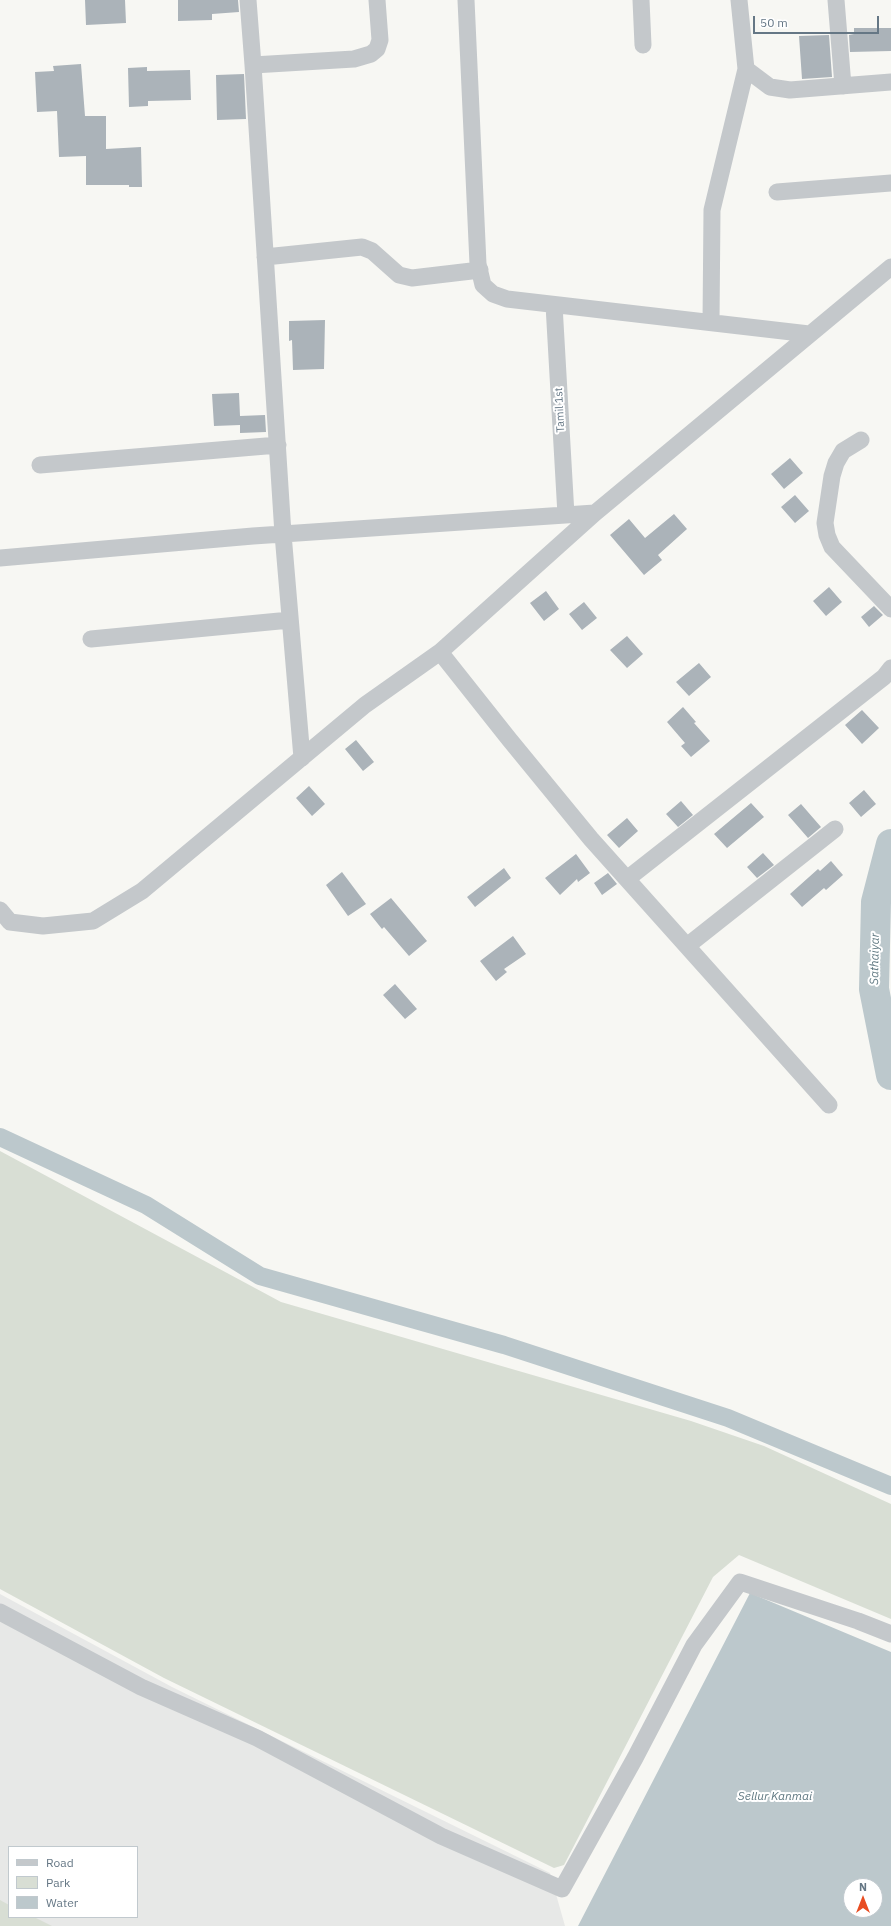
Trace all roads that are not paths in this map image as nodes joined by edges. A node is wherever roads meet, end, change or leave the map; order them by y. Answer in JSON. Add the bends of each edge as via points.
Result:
{"nodes":[{"id":1,"x":248,"y":0,"type":"edge"},
{"id":2,"x":377,"y":0,"type":"edge"},
{"id":3,"x":466,"y":0,"type":"edge"},
{"id":4,"x":641,"y":0,"type":"edge"},
{"id":5,"x":739,"y":0,"type":"edge"},
{"id":6,"x":836,"y":0,"type":"edge"},
{"id":7,"x":643,"y":45,"type":"dead end"},
{"id":8,"x":253,"y":65,"type":"junction"},
{"id":9,"x":746,"y":68,"type":"junction"},
{"id":10,"x":891,"y":82,"type":"edge"},
{"id":11,"x":843,"y":86,"type":"junction"},
{"id":12,"x":891,"y":183,"type":"edge"},
{"id":13,"x":777,"y":192,"type":"dead end"},
{"id":14,"x":265,"y":257,"type":"junction"},
{"id":15,"x":891,"y":267,"type":"edge"},
{"id":16,"x":480,"y":270,"type":"junction"},
{"id":17,"x":554,"y":305,"type":"junction"},
{"id":18,"x":711,"y":322,"type":"junction"},
{"id":19,"x":809,"y":334,"type":"junction"},
{"id":20,"x":861,"y":440,"type":"dead end"},
{"id":21,"x":278,"y":445,"type":"junction"},
{"id":22,"x":40,"y":465,"type":"dead end"},
{"id":23,"x":595,"y":513,"type":"junction"},
{"id":24,"x":566,"y":515,"type":"junction"},
{"id":25,"x":283,"y":534,"type":"junction"},
{"id":26,"x":0,"y":558,"type":"edge"},
{"id":27,"x":891,"y":609,"type":"edge"},
{"id":28,"x":290,"y":620,"type":"junction"},
{"id":29,"x":91,"y":639,"type":"dead end"},
{"id":30,"x":440,"y":652,"type":"junction"},
{"id":31,"x":891,"y":668,"type":"edge"},
{"id":32,"x":302,"y":758,"type":"junction"},
{"id":33,"x":835,"y":829,"type":"dead end"},
{"id":34,"x":627,"y":879,"type":"junction"},
{"id":35,"x":0,"y":910,"type":"edge"},
{"id":36,"x":687,"y":946,"type":"junction"},
{"id":37,"x":829,"y":1105,"type":"dead end"},
{"id":38,"x":0,"y":1612,"type":"edge"},
{"id":39,"x":891,"y":1634,"type":"edge"}],
"edges":[{"from":1,"to":8,"type":"street"},
{"from":2,"to":8,"type":"street","via":[[380,40],[377,49],[371,54],[354,59]]},
{"from":3,"to":16,"type":"street"},
{"from":4,"to":7,"type":"street"},
{"from":5,"to":9,"type":"street"},
{"from":6,"to":11,"type":"street"},
{"from":8,"to":14,"type":"street"},
{"from":9,"to":11,"type":"street","via":[[770,87],[790,90]]},
{"from":9,"to":18,"type":"street","via":[[712,210]]},
{"from":10,"to":11,"type":"street"},
{"from":12,"to":13,"type":"street"},
{"from":14,"to":16,"type":"street","via":[[362,247],[372,250],[399,275],[412,278]]},
{"from":14,"to":21,"type":"street"},
{"from":15,"to":19,"type":"street"},
{"from":16,"to":17,"type":"street","via":[[483,284],[492,294],[507,299]]},
{"from":17,"to":18,"type":"street"},
{"from":17,"to":24,"type":"street","name":"Tamil 1st"},
{"from":18,"to":19,"type":"street"},
{"from":19,"to":23,"type":"street"},
{"from":20,"to":27,"type":"street","via":[[843,452],[836,463],[826,523],[827,535],[832,547]]},
{"from":21,"to":22,"type":"street"},
{"from":21,"to":25,"type":"street"},
{"from":23,"to":24,"type":"street"},
{"from":23,"to":30,"type":"street"},
{"from":24,"to":25,"type":"street"},
{"from":25,"to":26,"type":"street"},
{"from":25,"to":28,"type":"street"},
{"from":28,"to":29,"type":"street"},
{"from":28,"to":32,"type":"street"},
{"from":30,"to":32,"type":"street","via":[[365,705]]},
{"from":30,"to":34,"type":"street","via":[[538,775]]},
{"from":31,"to":34,"type":"street","via":[[884,677]]},
{"from":32,"to":35,"type":"street","via":[[142,891],[93,920],[43,926],[10,922]]},
{"from":33,"to":36,"type":"street"},
{"from":34,"to":36,"type":"street"},
{"from":36,"to":37,"type":"street"},
{"from":38,"to":39,"type":"street","via":[[141,1687],[257,1738],[441,1836],[562,1889],[694,1645],[740,1582]]}]}
